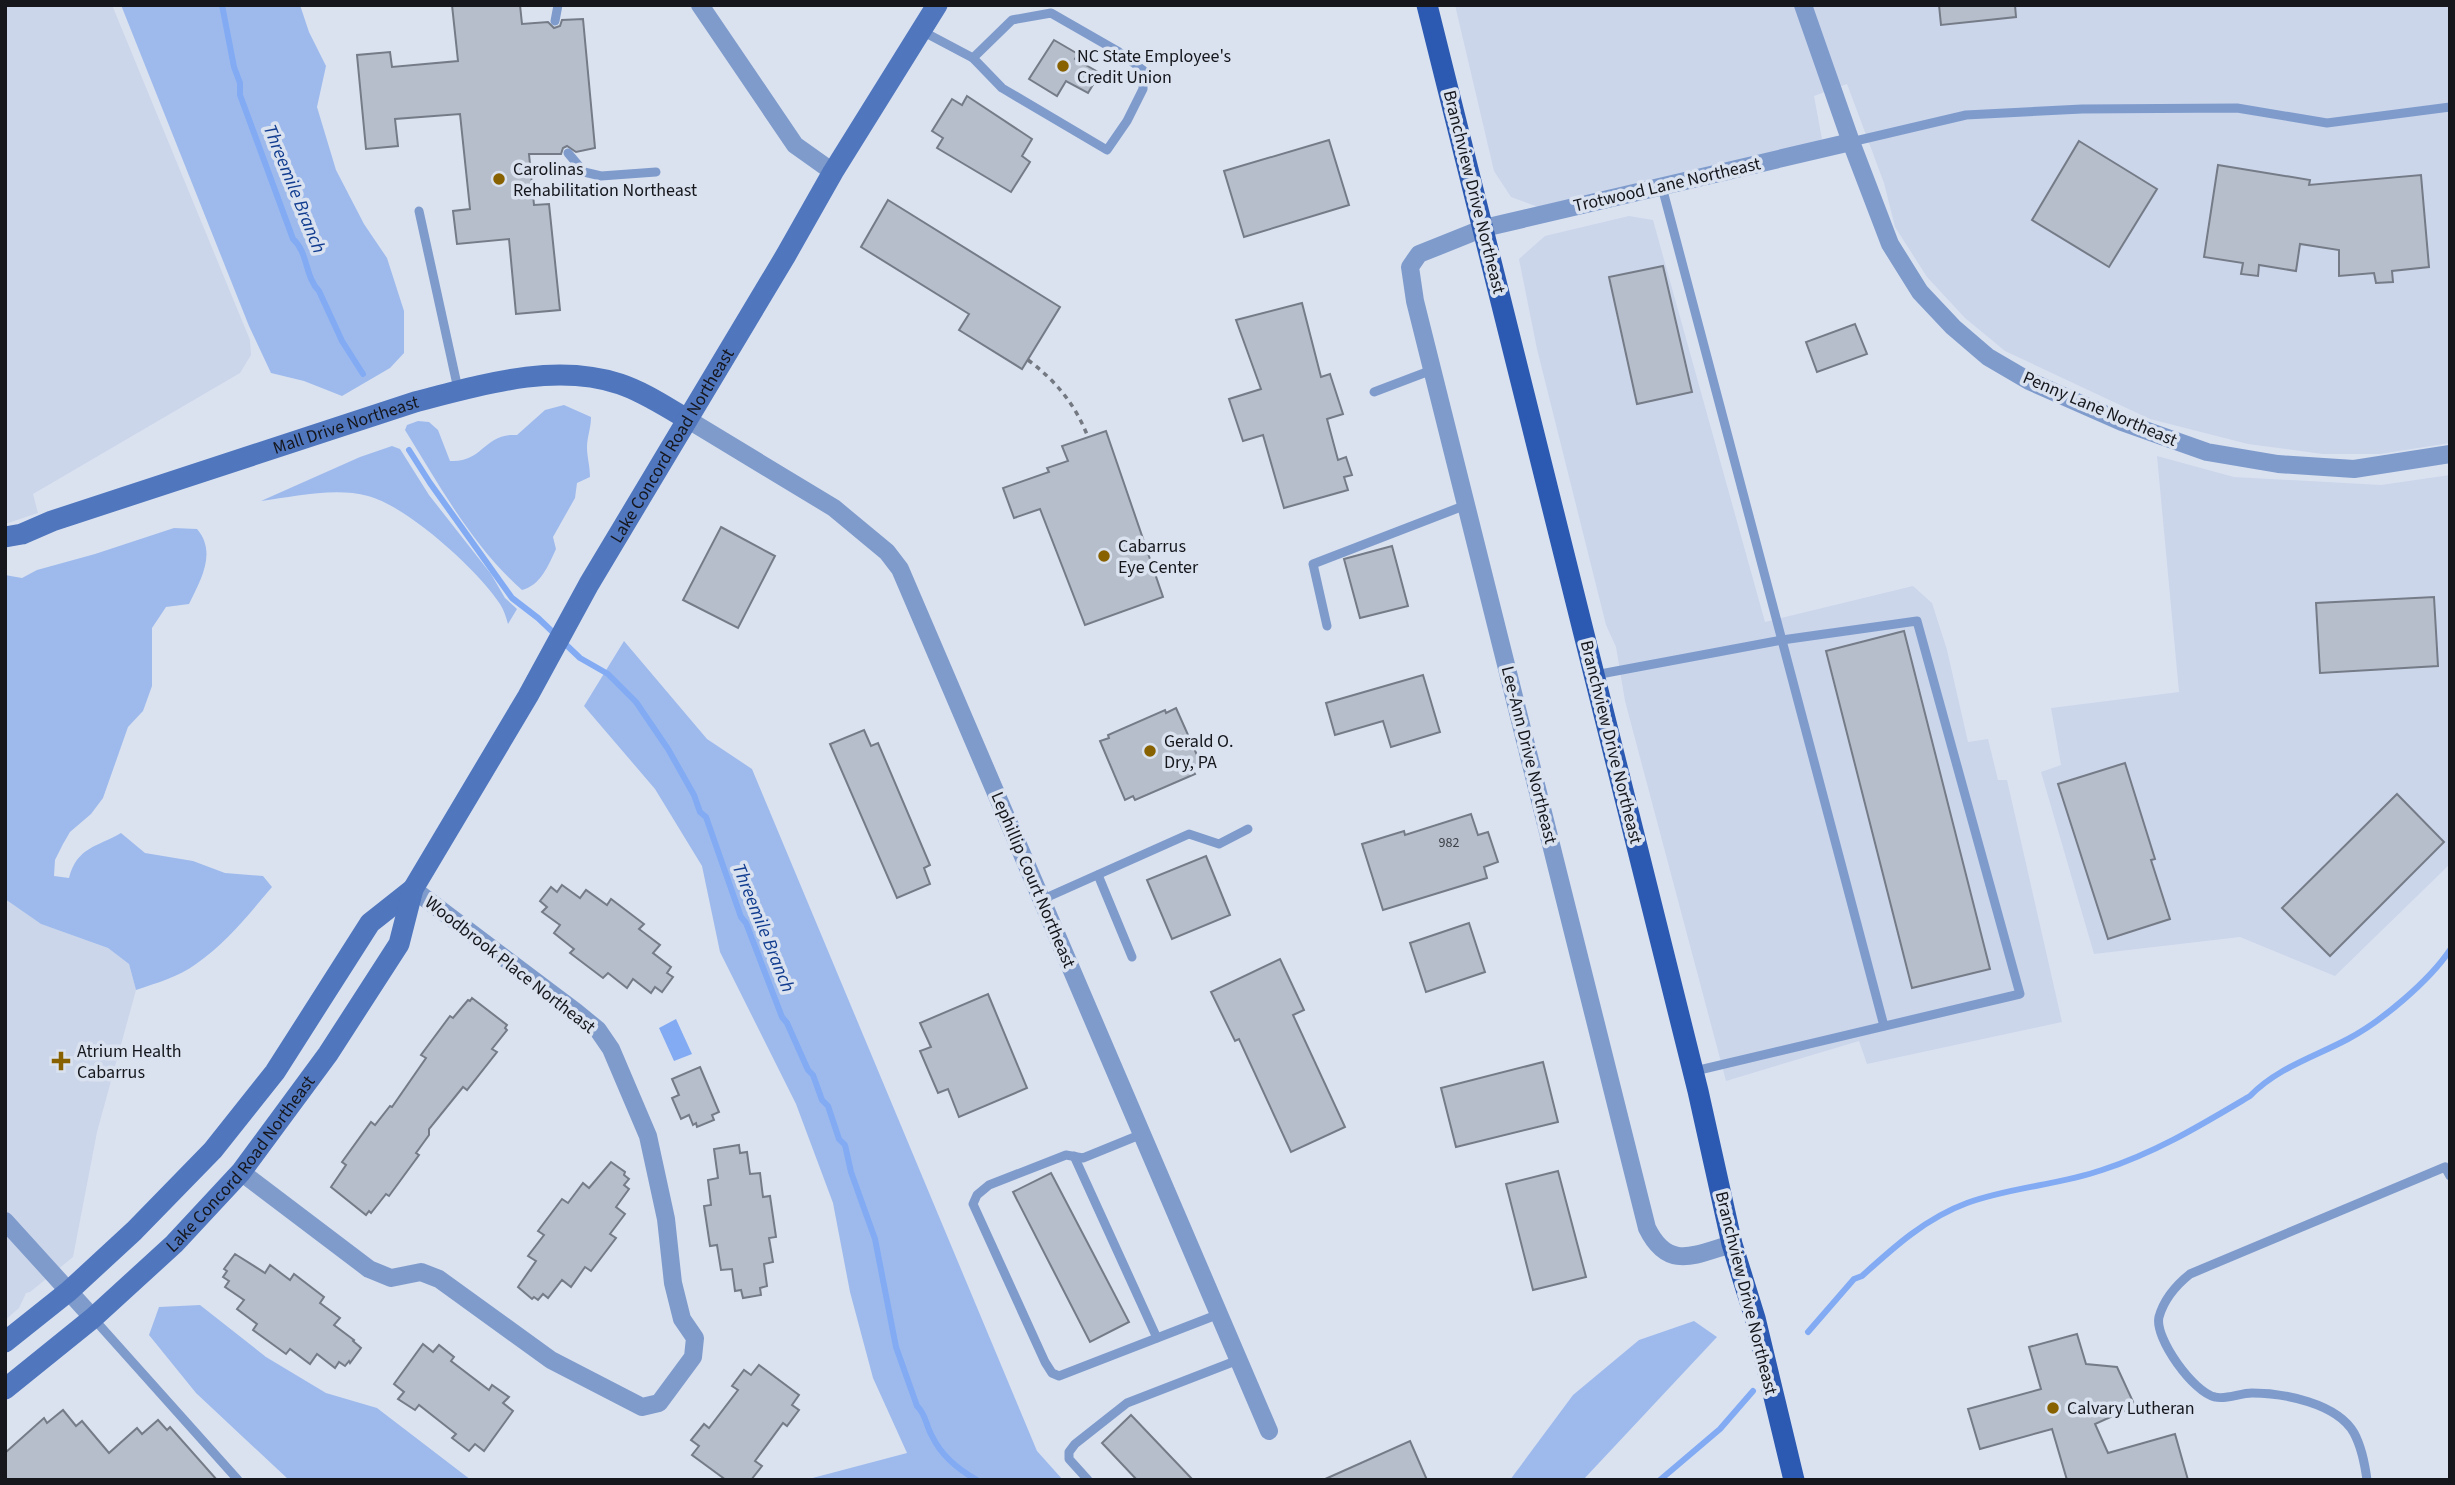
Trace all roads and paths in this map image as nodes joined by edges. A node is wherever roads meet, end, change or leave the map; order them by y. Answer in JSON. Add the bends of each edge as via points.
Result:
{"nodes":[{"id":1,"x":558,"y":5,"type":"edge"},
{"id":2,"x":700,"y":5,"type":"edge"},
{"id":3,"x":937,"y":5,"type":"edge"},
{"id":4,"x":1427,"y":5,"type":"edge"},
{"id":5,"x":1803,"y":5,"type":"edge"},
{"id":6,"x":555,"y":21,"type":"dead end"},
{"id":7,"x":922,"y":31,"type":"junction"},
{"id":8,"x":973,"y":58,"type":"junction"},
{"id":9,"x":2450,"y":107,"type":"edge"},
{"id":10,"x":1851,"y":142,"type":"junction"},
{"id":11,"x":568,"y":153,"type":"dead end"},
{"id":12,"x":656,"y":172,"type":"dead end"},
{"id":13,"x":833,"y":172,"type":"junction"},
{"id":14,"x":1662,"y":187,"type":"junction"},
{"id":15,"x":419,"y":211,"type":"dead end"},
{"id":16,"x":1483,"y":228,"type":"junction"},
{"id":17,"x":1028,"y":360,"type":"dead end"},
{"id":18,"x":1432,"y":370,"type":"junction"},
{"id":19,"x":459,"y":391,"type":"junction"},
{"id":20,"x":1374,"y":392,"type":"dead end"},
{"id":21,"x":687,"y":419,"type":"junction"},
{"id":22,"x":1088,"y":437,"type":"dead end"},
{"id":23,"x":2450,"y":454,"type":"edge"},
{"id":24,"x":1466,"y":505,"type":"junction"},
{"id":25,"x":5,"y":537,"type":"edge"},
{"id":26,"x":1327,"y":626,"type":"dead end"},
{"id":27,"x":1782,"y":640,"type":"junction"},
{"id":28,"x":1595,"y":675,"type":"junction"},
{"id":29,"x":1248,"y":829,"type":"dead end"},
{"id":30,"x":1098,"y":875,"type":"junction"},
{"id":31,"x":412,"y":890,"type":"junction"},
{"id":32,"x":1041,"y":900,"type":"junction"},
{"id":33,"x":1132,"y":957,"type":"dead end"},
{"id":34,"x":1885,"y":1026,"type":"junction"},
{"id":35,"x":1693,"y":1072,"type":"junction"},
{"id":36,"x":1142,"y":1134,"type":"junction"},
{"id":37,"x":1073,"y":1156,"type":"junction"},
{"id":38,"x":241,"y":1172,"type":"junction"},
{"id":39,"x":2450,"y":1176,"type":"edge"},
{"id":40,"x":5,"y":1221,"type":"edge"},
{"id":41,"x":1732,"y":1244,"type":"junction"},
{"id":42,"x":69,"y":1291,"type":"junction"},
{"id":43,"x":1219,"y":1314,"type":"junction"},
{"id":44,"x":93,"y":1318,"type":"junction"},
{"id":45,"x":1157,"y":1338,"type":"junction"},
{"id":46,"x":5,"y":1342,"type":"edge"},
{"id":47,"x":1238,"y":1360,"type":"junction"},
{"id":48,"x":5,"y":1390,"type":"edge"},
{"id":49,"x":1269,"y":1431,"type":"dead end"},
{"id":50,"x":238,"y":1480,"type":"edge"},
{"id":51,"x":1088,"y":1480,"type":"edge"},
{"id":52,"x":1794,"y":1480,"type":"edge"},
{"id":53,"x":2367,"y":1480,"type":"edge"}],
"edges":[{"from":1,"to":6,"type":"lane"},
{"from":2,"to":13,"type":"street","via":[[795,145]]},
{"from":3,"to":7,"type":"main road","name":"Lake Concord Road Northeast"},
{"from":4,"to":16,"type":"main road","name":"Branchview Drive Northeast"},
{"from":5,"to":10,"type":"street","name":"Penny Lane Northeast"},
{"from":7,"to":8,"type":"lane"},
{"from":7,"to":13,"type":"main road","name":"Lake Concord Road Northeast"},
{"from":8,"to":8,"type":"lane","via":[[1012,20],[1051,13],[1143,70],[1143,89],[1107,150],[1002,88]]},
{"from":9,"to":10,"type":"lane","via":[[2327,123],[2237,108],[1966,115]]},
{"from":10,"to":14,"type":"street","name":"Trotwood Lane Northeast"},
{"from":10,"to":23,"type":"street","name":"Penny Lane Northeast","via":[[1890,244],[1920,292],[1989,357],[2029,381],[2122,422],[2219,454],[2354,469]]},
{"from":11,"to":12,"type":"lane","via":[[584,172],[601,176]]},
{"from":13,"to":21,"type":"main road","name":"Lake Concord Road Northeast"},
{"from":14,"to":16,"type":"street","name":"Trotwood Lane Northeast"},
{"from":14,"to":27,"type":"lane"},
{"from":15,"to":19,"type":"lane"},
{"from":16,"to":18,"type":"street","name":"Lee-Ann Drive Northeast","via":[[1419,254],[1410,267]]},
{"from":16,"to":28,"type":"main road","name":"Branchview Drive Northeast"},
{"from":17,"to":22,"type":"path","via":[[1059,387]]},
{"from":18,"to":20,"type":"lane"},
{"from":18,"to":24,"type":"street","name":"Lee-Ann Drive Northeast"},
{"from":19,"to":21,"type":"main road","name":"Mall Drive Northeast","via":[[534,376],[585,375],[622,385]]},
{"from":19,"to":25,"type":"main road","name":"Mall Drive Northeast"},
{"from":21,"to":31,"type":"main road","name":"Lake Concord Road Northeast"},
{"from":21,"to":32,"type":"street","name":"Lephillip Court Northeast","via":[[834,508],[887,552],[900,569]]},
{"from":24,"to":26,"type":"lane","via":[[1313,564]]},
{"from":24,"to":41,"type":"street","name":"Lee-Ann Drive Northeast","via":[[1647,1228],[1665,1253],[1679,1257]]},
{"from":27,"to":28,"type":"lane"},
{"from":27,"to":34,"type":"lane"},
{"from":27,"to":34,"type":"lane","via":[[1917,621],[2020,994]]},
{"from":28,"to":35,"type":"main road","name":"Branchview Drive Northeast"},
{"from":29,"to":30,"type":"lane","via":[[1219,844],[1189,834]]},
{"from":30,"to":32,"type":"lane"},
{"from":30,"to":33,"type":"lane"},
{"from":31,"to":38,"type":"main road","name":"Lake Concord Road Northeast","via":[[399,944],[328,1054]]},
{"from":31,"to":38,"type":"street","name":"Woodbrook Place Northeast","via":[[576,1012],[598,1030],[611,1049],[648,1136],[666,1219],[673,1283],[682,1320],[695,1338],[693,1357],[659,1404],[642,1406],[551,1360],[439,1279],[421,1272],[391,1278],[369,1269]]},
{"from":31,"to":42,"type":"main road","name":"Lake Concord Road Northeast","via":[[370,923],[275,1072],[213,1150]]},
{"from":32,"to":36,"type":"street","name":"Lephillip Court Northeast"},
{"from":34,"to":35,"type":"lane"},
{"from":35,"to":41,"type":"main road","name":"Branchview Drive Northeast"},
{"from":36,"to":37,"type":"lane","via":[[1083,1158]]},
{"from":36,"to":43,"type":"street","name":"Lephillip Court Northeast"},
{"from":37,"to":45,"type":"lane"},
{"from":37,"to":45,"type":"lane","via":[[989,1185],[973,1204],[1045,1362],[1059,1376]]},
{"from":38,"to":44,"type":"main road","name":"Lake Concord Road Northeast","via":[[174,1244]]},
{"from":39,"to":53,"type":"lane","via":[[2445,1167],[2190,1274],[2173,1288],[2158,1319],[2163,1339],[2200,1391],[2216,1398],[2252,1393],[2286,1397],[2320,1405],[2339,1418],[2353,1432]]},
{"from":40,"to":42,"type":"street"},
{"from":41,"to":52,"type":"main road","name":"Branchview Drive Northeast"},
{"from":42,"to":44,"type":"street"},
{"from":42,"to":46,"type":"main road","name":"Lake Concord Road Northeast"},
{"from":43,"to":45,"type":"lane"},
{"from":43,"to":47,"type":"street","name":"Lephillip Court Northeast"},
{"from":44,"to":48,"type":"main road","name":"Lake Concord Road Northeast"},
{"from":44,"to":50,"type":"lane"},
{"from":47,"to":49,"type":"street","name":"Lephillip Court Northeast"},
{"from":47,"to":51,"type":"lane","via":[[1127,1403],[1075,1444],[1069,1459]]}]}
